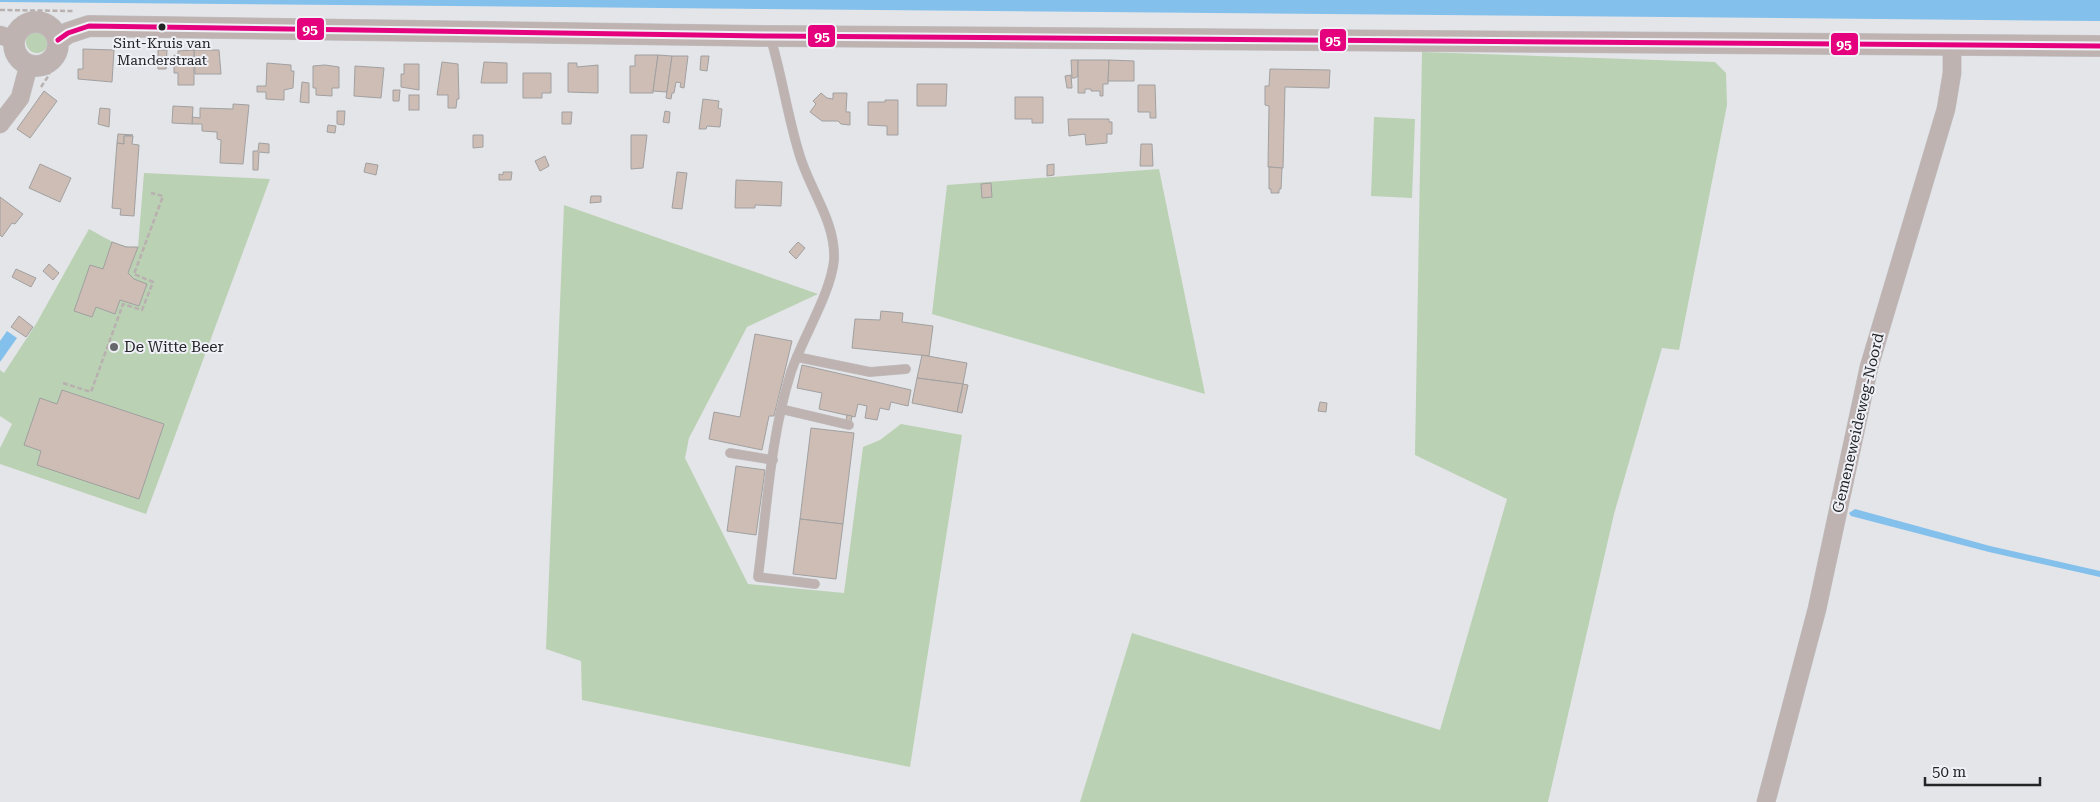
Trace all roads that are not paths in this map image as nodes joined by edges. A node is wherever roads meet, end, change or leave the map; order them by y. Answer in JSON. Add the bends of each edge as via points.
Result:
{"nodes":[{"id":1,"x":770,"y":36,"type":"junction"},
{"id":2,"x":7,"y":37,"type":"edge"},
{"id":3,"x":58,"y":40,"type":"junction"},
{"id":4,"x":1952,"y":45,"type":"junction"},
{"id":5,"x":2100,"y":46,"type":"edge"},
{"id":6,"x":29,"y":64,"type":"junction"},
{"id":7,"x":0,"y":124,"type":"edge"},
{"id":8,"x":797,"y":357,"type":"junction"},
{"id":9,"x":906,"y":369,"type":"dead end"},
{"id":10,"x":781,"y":410,"type":"junction"},
{"id":11,"x":849,"y":425,"type":"dead end"},
{"id":12,"x":730,"y":454,"type":"dead end"},
{"id":13,"x":773,"y":460,"type":"junction"},
{"id":14,"x":815,"y":584,"type":"dead end"},
{"id":15,"x":1766,"y":802,"type":"edge"}],
"edges":[{"from":1,"to":3,"type":"street","via":[[89,26]]},
{"from":1,"to":4,"type":"street"},
{"from":1,"to":8,"type":"lane","via":[[800,156],[829,223],[833,242],[834,261],[829,280]]},
{"from":2,"to":3,"type":"street","via":[[40,16]]},
{"from":2,"to":6,"type":"street","via":[[17,55]]},
{"from":3,"to":6,"type":"street","via":[[51,60],[44,64]]},
{"from":4,"to":5,"type":"street"},
{"from":4,"to":15,"type":"street","name":"Gemeneweideweg-Noord","via":[[1952,73],[1946,109],[1869,367],[1817,609]]},
{"from":6,"to":7,"type":"street","via":[[20,98]]},
{"from":8,"to":9,"type":"lane","via":[[870,372]]},
{"from":8,"to":10,"type":"lane"},
{"from":10,"to":11,"type":"lane"},
{"from":10,"to":13,"type":"lane"},
{"from":12,"to":13,"type":"lane"},
{"from":13,"to":14,"type":"lane","via":[[758,577]]}]}
